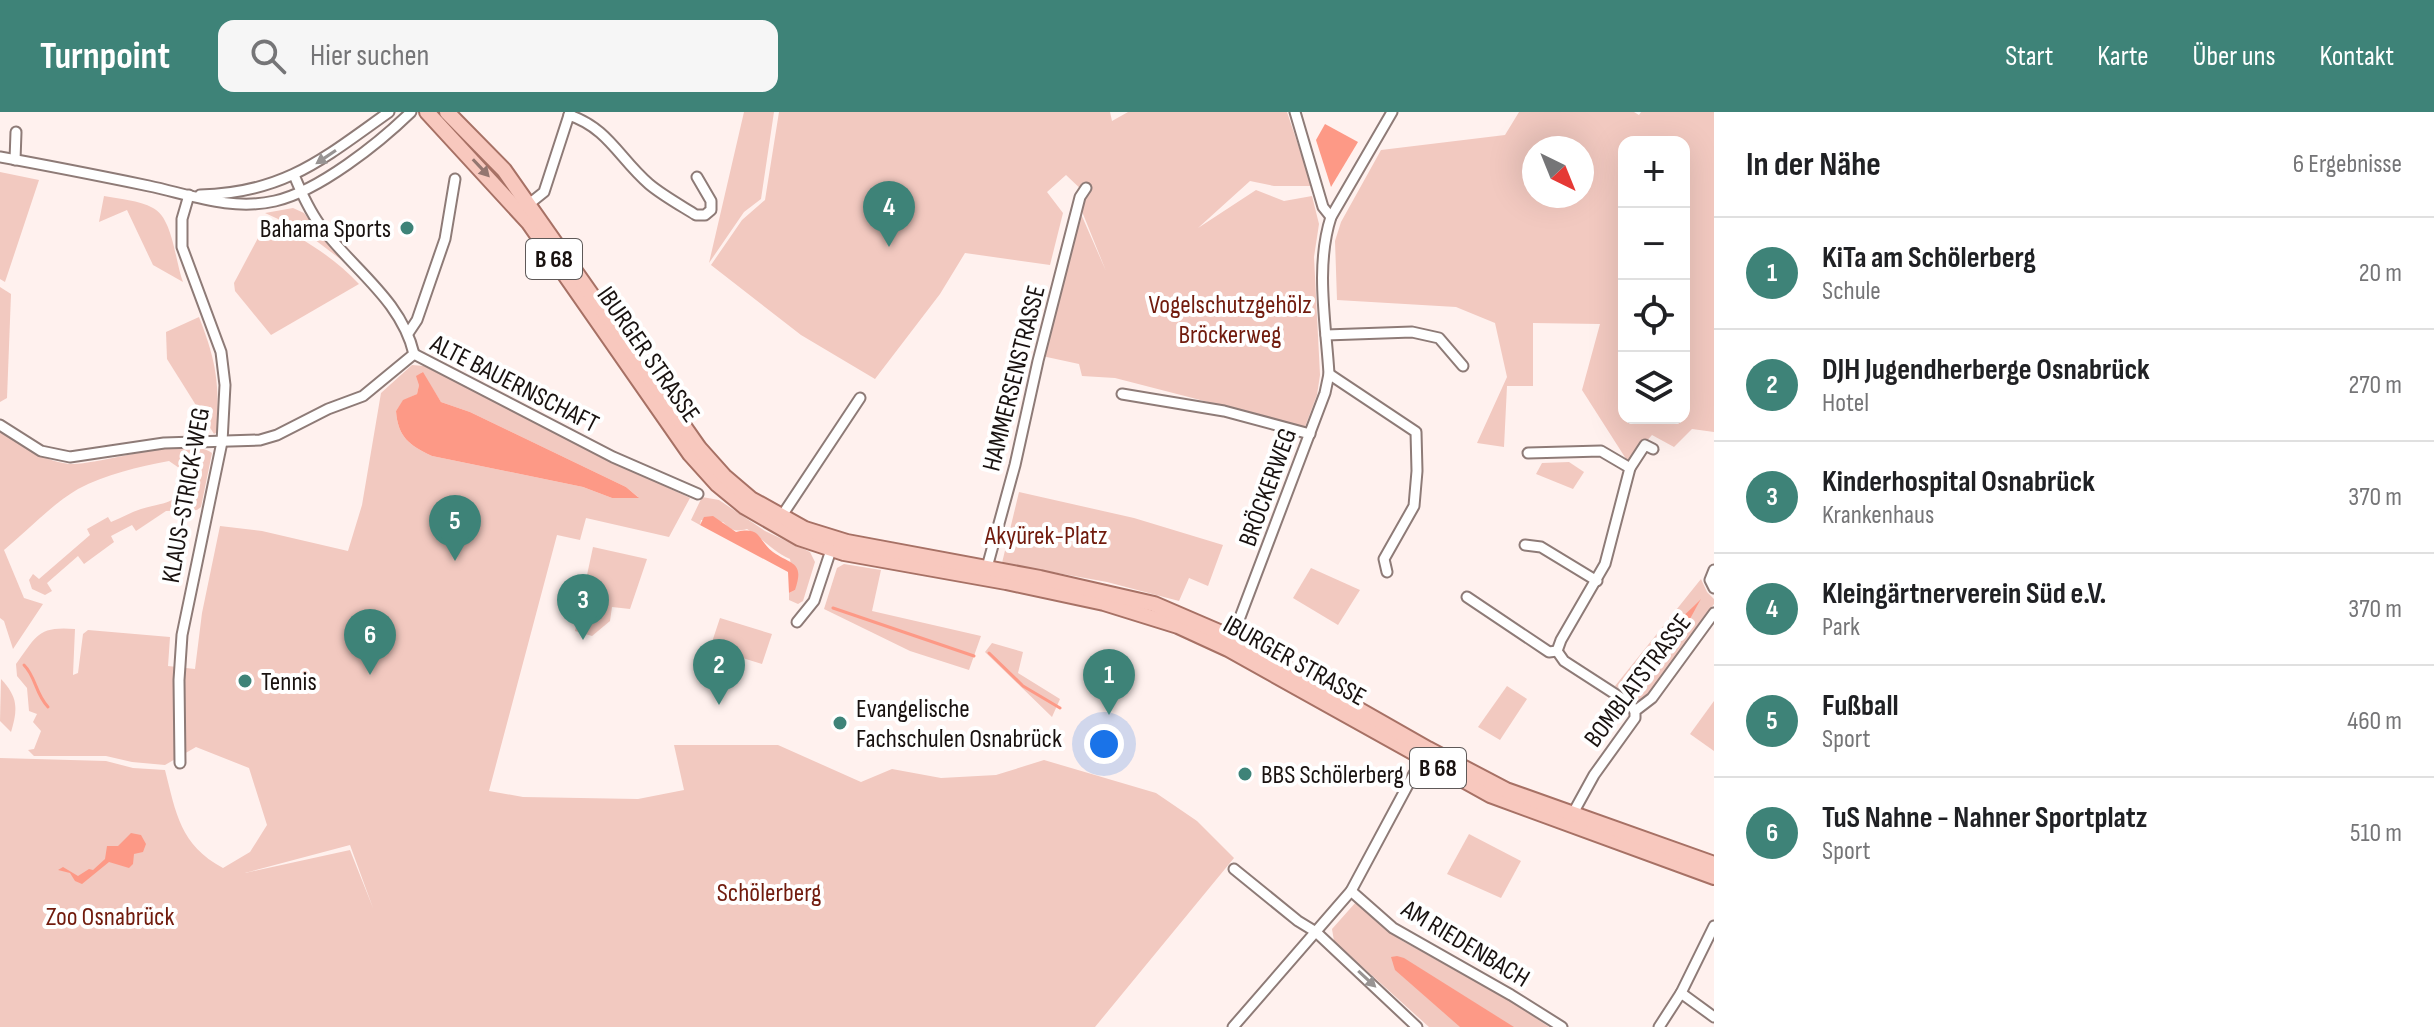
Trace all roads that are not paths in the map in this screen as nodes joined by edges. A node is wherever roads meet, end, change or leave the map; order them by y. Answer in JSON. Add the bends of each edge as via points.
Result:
{"nodes":[{"id":1,"x":381,"y":112,"type":"edge"},
{"id":2,"x":389,"y":112,"type":"edge"},
{"id":3,"x":411,"y":112,"type":"edge"},
{"id":4,"x":427,"y":112,"type":"edge"},
{"id":5,"x":447,"y":112,"type":"edge"},
{"id":6,"x":1295,"y":112,"type":"edge"},
{"id":7,"x":1392,"y":112,"type":"edge"},
{"id":8,"x":570,"y":113,"type":"edge"},
{"id":9,"x":375,"y":122,"type":"junction"},
{"id":10,"x":16,"y":132,"type":"dead end"},
{"id":11,"x":0,"y":157,"type":"edge"},
{"id":12,"x":15,"y":160,"type":"junction"},
{"id":13,"x":294,"y":175,"type":"junction"},
{"id":14,"x":697,"y":177,"type":"dead end"},
{"id":15,"x":455,"y":179,"type":"dead end"},
{"id":16,"x":1086,"y":188,"type":"dead end"},
{"id":17,"x":301,"y":192,"type":"junction"},
{"id":18,"x":189,"y":195,"type":"junction"},
{"id":19,"x":529,"y":204,"type":"junction"},
{"id":20,"x":1331,"y":217,"type":"junction"},
{"id":21,"x":409,"y":332,"type":"junction"},
{"id":22,"x":1326,"y":335,"type":"junction"},
{"id":23,"x":414,"y":354,"type":"junction"},
{"id":24,"x":1463,"y":366,"type":"dead end"},
{"id":25,"x":1329,"y":374,"type":"junction"},
{"id":26,"x":1122,"y":394,"type":"dead end"},
{"id":27,"x":860,"y":398,"type":"dead end"},
{"id":28,"x":0,"y":425,"type":"edge"},
{"id":29,"x":1310,"y":434,"type":"junction"},
{"id":30,"x":222,"y":442,"type":"junction"},
{"id":31,"x":1653,"y":449,"type":"dead end"},
{"id":32,"x":1528,"y":453,"type":"dead end"},
{"id":33,"x":1630,"y":468,"type":"junction"},
{"id":34,"x":698,"y":494,"type":"dead end"},
{"id":35,"x":781,"y":517,"type":"junction"},
{"id":36,"x":833,"y":544,"type":"junction"},
{"id":37,"x":1525,"y":545,"type":"dead end"},
{"id":38,"x":1714,"y":570,"type":"edge"},
{"id":39,"x":1387,"y":572,"type":"dead end"},
{"id":40,"x":986,"y":573,"type":"junction"},
{"id":41,"x":1597,"y":581,"type":"junction"},
{"id":42,"x":1714,"y":588,"type":"edge"},
{"id":43,"x":1467,"y":597,"type":"dead end"},
{"id":44,"x":1714,"y":613,"type":"edge"},
{"id":45,"x":797,"y":622,"type":"dead end"},
{"id":46,"x":1230,"y":643,"type":"junction"},
{"id":47,"x":1557,"y":651,"type":"junction"},
{"id":48,"x":1635,"y":711,"type":"junction"},
{"id":49,"x":1424,"y":754,"type":"junction"},
{"id":50,"x":180,"y":763,"type":"dead end"},
{"id":51,"x":1572,"y":815,"type":"junction"},
{"id":52,"x":1714,"y":864,"type":"edge"},
{"id":53,"x":1234,"y":869,"type":"dead end"},
{"id":54,"x":1714,"y":877,"type":"edge"},
{"id":55,"x":1351,"y":891,"type":"junction"},
{"id":56,"x":1714,"y":926,"type":"edge"},
{"id":57,"x":1316,"y":932,"type":"junction"},
{"id":58,"x":1681,"y":993,"type":"junction"},
{"id":59,"x":1714,"y":1017,"type":"edge"},
{"id":60,"x":1233,"y":1027,"type":"edge"},
{"id":61,"x":1417,"y":1027,"type":"edge"},
{"id":62,"x":1562,"y":1027,"type":"edge"},
{"id":63,"x":1659,"y":1027,"type":"edge"}],
"edges":[{"from":1,"to":9,"type":"street"},
{"from":2,"to":9,"type":"street"},
{"from":3,"to":17,"type":"street","via":[[334,173]]},
{"from":4,"to":36,"type":"main road","name":"IBURGER STRASSE","number":"B 68","one_way":true,"via":[[515,204],[664,420],[717,484],[774,526]]},
{"from":5,"to":19,"type":"main road","name":"IBURGER STRASSE","number":"B 68"},
{"from":6,"to":20,"type":"street","via":[[1320,198]]},
{"from":7,"to":20,"type":"street","name":"BRÖCKERWEG"},
{"from":8,"to":14,"type":"street","via":[[599,130],[649,184],[696,215],[705,215],[711,201]]},
{"from":8,"to":19,"type":"street","via":[[544,192]]},
{"from":9,"to":13,"type":"street","one_way":true},
{"from":10,"to":12,"type":"street"},
{"from":11,"to":12,"type":"street"},
{"from":12,"to":18,"type":"street"},
{"from":13,"to":17,"type":"street"},
{"from":13,"to":18,"type":"street","via":[[234,194]]},
{"from":15,"to":21,"type":"street","via":[[445,239]]},
{"from":16,"to":40,"type":"street","name":"HAMMERSENSTRASSE"},
{"from":17,"to":18,"type":"street","via":[[252,205]]},
{"from":17,"to":21,"type":"street","via":[[319,224]]},
{"from":18,"to":30,"type":"street","name":"KLAUS-STRICK-WEG","via":[[182,247],[221,352]]},
{"from":19,"to":35,"type":"main road","name":"IBURGER STRASSE","number":"B 68","via":[[699,448],[751,499]]},
{"from":20,"to":22,"type":"street","name":"BRÖCKERWEG","via":[[1322,256]]},
{"from":21,"to":23,"type":"street"},
{"from":22,"to":24,"type":"street","via":[[1412,332],[1439,338]]},
{"from":22,"to":25,"type":"street","name":"BRÖCKERWEG"},
{"from":23,"to":30,"type":"street","name":"ALTE BAUERNSCHAFT","via":[[363,396],[268,438]]},
{"from":23,"to":34,"type":"street","name":"ALTE BAUERNSCHAFT","via":[[613,457]]},
{"from":25,"to":29,"type":"street","name":"BRÖCKERWEG"},
{"from":25,"to":39,"type":"street","via":[[1416,432],[1414,506],[1384,559]]},
{"from":26,"to":29,"type":"street","via":[[1224,411]]},
{"from":27,"to":35,"type":"street"},
{"from":28,"to":30,"type":"street","name":"ALTE BAUERNSCHAFT","via":[[41,451],[70,457],[164,443]]},
{"from":29,"to":46,"type":"street","name":"BRÖCKERWEG"},
{"from":30,"to":50,"type":"street","name":"KLAUS-STRICK-WEG","via":[[180,653]]},
{"from":31,"to":33,"type":"street","via":[[1645,445]]},
{"from":32,"to":33,"type":"street","via":[[1601,451]]},
{"from":33,"to":41,"type":"street"},
{"from":35,"to":36,"type":"main road","name":"IBURGER STRASSE","number":"B 68"},
{"from":36,"to":40,"type":"main road","name":"IBURGER STRASSE","number":"B 68"},
{"from":36,"to":45,"type":"street","via":[[814,601]]},
{"from":37,"to":41,"type":"street","via":[[1541,547]]},
{"from":38,"to":42,"type":"street"},
{"from":40,"to":46,"type":"main road","name":"IBURGER STRASSE","number":"B 68","via":[[1154,604]]},
{"from":41,"to":47,"type":"street"},
{"from":43,"to":47,"type":"street","via":[[1549,652]]},
{"from":44,"to":48,"type":"street","name":"BOMBLATSTRASSE","via":[[1652,698]]},
{"from":46,"to":49,"type":"main road","name":"IBURGER STRASSE","number":"B 68"},
{"from":47,"to":48,"type":"street"},
{"from":48,"to":51,"type":"street","name":"BOMBLATSTRASSE"},
{"from":49,"to":51,"type":"main road","name":"IBURGER STRASSE","number":"B 68"},
{"from":49,"to":54,"type":"main road","name":"IBURGER STRASSE","number":"B 68","via":[[1490,795]]},
{"from":49,"to":55,"type":"street"},
{"from":51,"to":52,"type":"main road","name":"IBURGER STRASSE","number":"B 68"},
{"from":53,"to":57,"type":"street"},
{"from":55,"to":57,"type":"street"},
{"from":55,"to":62,"type":"street","name":"AM RIEDENBACH","via":[[1393,928]]},
{"from":56,"to":58,"type":"street"},
{"from":57,"to":60,"type":"street"},
{"from":57,"to":61,"type":"street","one_way":true},
{"from":58,"to":59,"type":"street"},
{"from":58,"to":63,"type":"street"}]}
